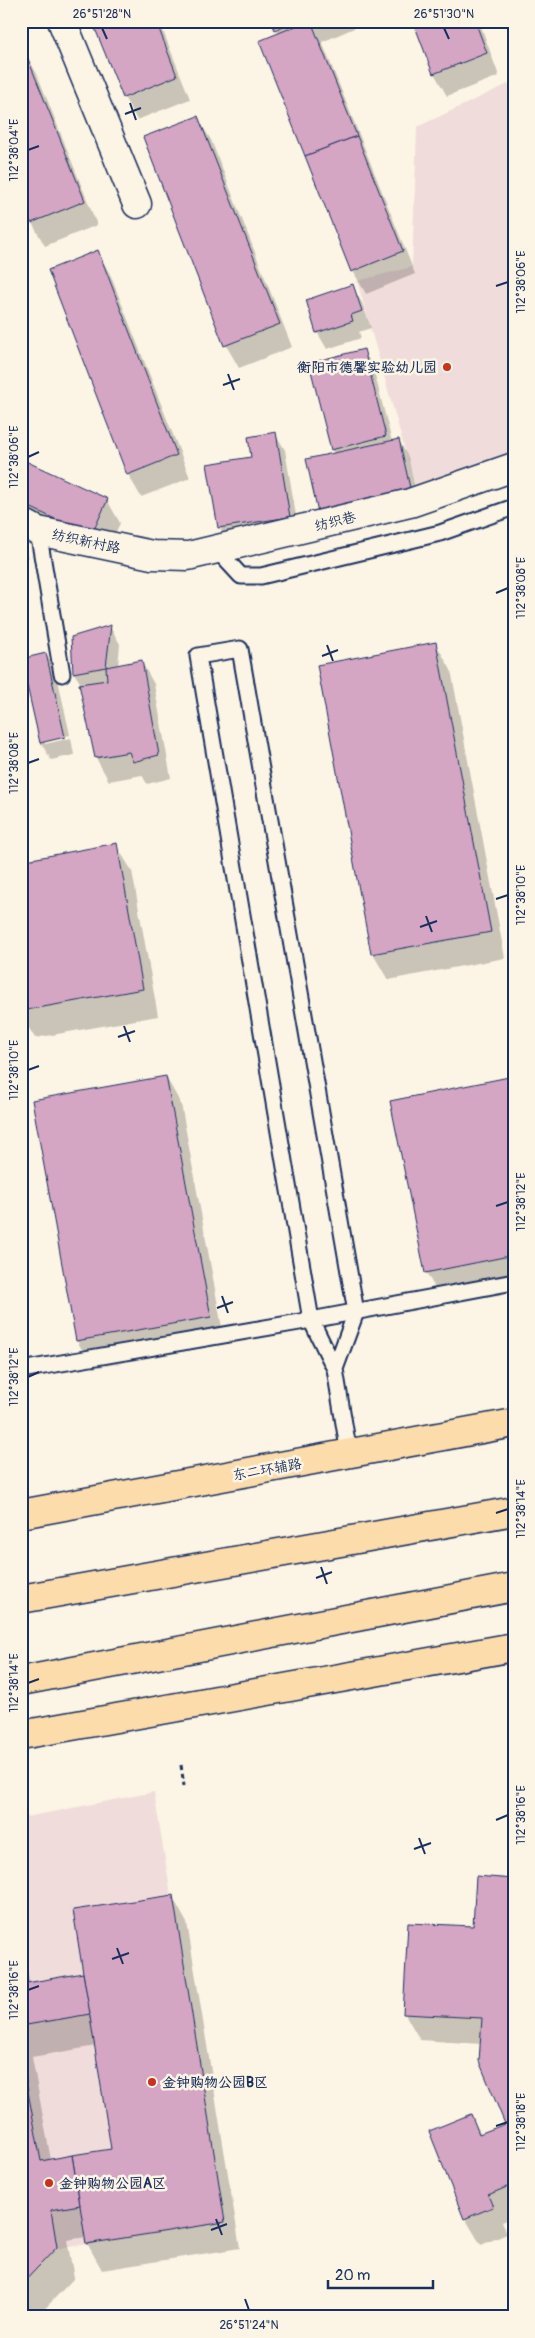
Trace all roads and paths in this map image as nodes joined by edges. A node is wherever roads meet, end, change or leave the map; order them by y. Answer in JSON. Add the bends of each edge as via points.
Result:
{"nodes":[{"id":1,"x":62,"y":21,"type":"edge"},
{"id":2,"x":137,"y":204,"type":"dead end"},
{"id":3,"x":514,"y":467,"type":"edge"},
{"id":4,"x":514,"y":508,"type":"edge"},
{"id":5,"x":30,"y":526,"type":"edge"},
{"id":6,"x":217,"y":550,"type":"junction"},
{"id":7,"x":152,"y":555,"type":"joint"},
{"id":8,"x":62,"y":674,"type":"dead end"},
{"id":9,"x":514,"y":1282,"type":"edge"},
{"id":10,"x":356,"y":1312,"type":"junction"},
{"id":11,"x":311,"y":1320,"type":"junction"},
{"id":12,"x":335,"y":1369,"type":"junction"},
{"id":13,"x":21,"y":1370,"type":"edge"},
{"id":14,"x":514,"y":1423,"type":"edge"},
{"id":15,"x":349,"y":1454,"type":"junction"},
{"id":16,"x":514,"y":1511,"type":"edge"},
{"id":17,"x":21,"y":1514,"type":"edge"},
{"id":18,"x":514,"y":1587,"type":"edge"},
{"id":19,"x":21,"y":1599,"type":"edge"},
{"id":20,"x":514,"y":1647,"type":"edge"},
{"id":21,"x":21,"y":1681,"type":"edge"},
{"id":22,"x":21,"y":1735,"type":"edge"},
{"id":23,"x":181,"y":1765,"type":"dead end"},
{"id":24,"x":184,"y":1786,"type":"dead end"}],
"edges":[{"from":1,"to":2,"type":"street"},
{"from":3,"to":6,"type":"street","name":"纺织巷","via":[[410,503]]},
{"from":4,"to":6,"type":"lane","via":[[440,533],[261,576],[241,576]]},
{"from":5,"to":7,"type":"street","name":"纺织新村路"},
{"from":5,"to":8,"type":"lane"},
{"from":6,"to":7,"type":"street","name":"纺织巷","via":[[188,556]]},
{"from":9,"to":10,"type":"lane"},
{"from":10,"to":11,"type":"lane"},
{"from":10,"to":11,"type":"lane","via":[[240,649],[198,656]]},
{"from":10,"to":12,"type":"lane"},
{"from":11,"to":12,"type":"lane"},
{"from":11,"to":13,"type":"lane"},
{"from":12,"to":15,"type":"lane"},
{"from":14,"to":15,"type":"main road","name":"东二环辅路"},
{"from":15,"to":17,"type":"main road","name":"东二环辅路"},
{"from":16,"to":19,"type":"main road"},
{"from":18,"to":21,"type":"main road"},
{"from":20,"to":22,"type":"main road"},
{"from":23,"to":24,"type":"path"}]}
